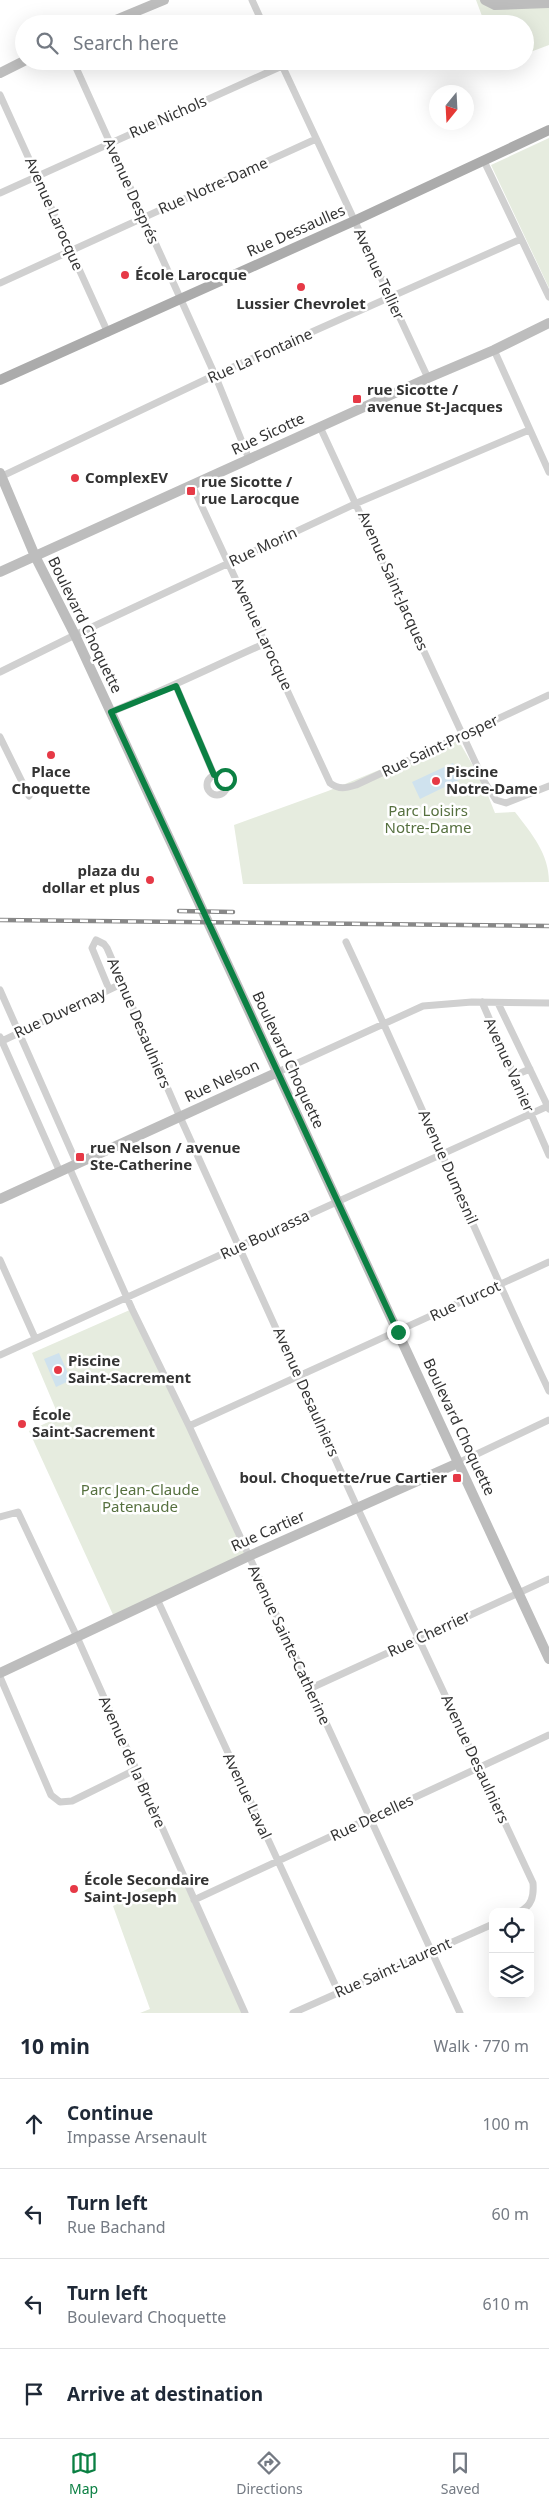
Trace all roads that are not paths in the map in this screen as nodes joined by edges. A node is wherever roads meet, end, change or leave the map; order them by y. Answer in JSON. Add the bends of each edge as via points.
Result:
{"nodes":[{"id":1,"x":164,"y":0,"type":"edge"},
{"id":2,"x":252,"y":0,"type":"edge"},
{"id":3,"x":485,"y":0,"type":"edge"},
{"id":4,"x":549,"y":3,"type":"edge"},
{"id":5,"x":128,"y":15,"type":"edge"},
{"id":6,"x":259,"y":15,"type":"edge"},
{"id":7,"x":15,"y":66,"type":"edge"},
{"id":8,"x":77,"y":70,"type":"edge"},
{"id":9,"x":266,"y":70,"type":"edge"},
{"id":10,"x":284,"y":70,"type":"edge"},
{"id":11,"x":0,"y":73,"type":"edge"},
{"id":12,"x":0,"y":95,"type":"edge"},
{"id":13,"x":549,"y":130,"type":"edge"},
{"id":14,"x":316,"y":139,"type":"junction"},
{"id":15,"x":110,"y":143,"type":"junction"},
{"id":16,"x":484,"y":161,"type":"junction"},
{"id":17,"x":37,"y":176,"type":"junction"},
{"id":18,"x":0,"y":193,"type":"edge"},
{"id":19,"x":143,"y":218,"type":"junction"},
{"id":20,"x":354,"y":222,"type":"junction"},
{"id":21,"x":521,"y":239,"type":"junction"},
{"id":22,"x":71,"y":250,"type":"junction"},
{"id":23,"x":0,"y":283,"type":"edge"},
{"id":24,"x":549,"y":297,"type":"edge"},
{"id":25,"x":390,"y":298,"type":"junction"},
{"id":26,"x":179,"y":300,"type":"junction"},
{"id":27,"x":549,"y":323,"type":"edge"},
{"id":28,"x":108,"y":333,"type":"junction"},
{"id":29,"x":494,"y":350,"type":"junction"},
{"id":30,"x":215,"y":375,"type":"junction"},
{"id":31,"x":428,"y":378,"type":"junction"},
{"id":32,"x":0,"y":380,"type":"edge"},
{"id":33,"x":320,"y":427,"type":"junction"},
{"id":34,"x":529,"y":430,"type":"junction"},
{"id":35,"x":249,"y":459,"type":"junction"},
{"id":36,"x":549,"y":472,"type":"edge"},
{"id":37,"x":0,"y":475,"type":"edge"},
{"id":38,"x":192,"y":485,"type":"junction"},
{"id":39,"x":357,"y":503,"type":"junction"},
{"id":40,"x":36,"y":556,"type":"junction"},
{"id":41,"x":229,"y":562,"type":"junction"},
{"id":42,"x":0,"y":572,"type":"edge"},
{"id":43,"x":75,"y":635,"type":"junction"},
{"id":44,"x":266,"y":643,"type":"junction"},
{"id":45,"x":0,"y":672,"type":"edge"},
{"id":46,"x":176,"y":686,"type":"junction"},
{"id":47,"x":549,"y":695,"type":"edge"},
{"id":48,"x":111,"y":712,"type":"junction"},
{"id":49,"x":463,"y":736,"type":"junction"},
{"id":50,"x":0,"y":738,"type":"edge"},
{"id":51,"x":214,"y":775,"type":"dead end"},
{"id":52,"x":330,"y":783,"type":"joint"},
{"id":53,"x":549,"y":786,"type":"edge"},
{"id":54,"x":29,"y":796,"type":"dead end"},
{"id":55,"x":346,"y":942,"type":"dead end"},
{"id":56,"x":121,"y":984,"type":"junction"},
{"id":57,"x":0,"y":990,"type":"edge"},
{"id":58,"x":109,"y":990,"type":"junction"},
{"id":59,"x":482,"y":1002,"type":"junction"},
{"id":60,"x":498,"y":1003,"type":"junction"},
{"id":61,"x":549,"y":1003,"type":"edge"},
{"id":62,"x":384,"y":1024,"type":"junction"},
{"id":63,"x":18,"y":1031,"type":"junction"},
{"id":64,"x":1,"y":1040,"type":"edge"},
{"id":65,"x":530,"y":1069,"type":"junction"},
{"id":66,"x":278,"y":1072,"type":"junction"},
{"id":67,"x":513,"y":1076,"type":"junction"},
{"id":68,"x":548,"y":1107,"type":"edge"},
{"id":69,"x":531,"y":1114,"type":"junction"},
{"id":70,"x":180,"y":1117,"type":"junction"},
{"id":71,"x":443,"y":1153,"type":"junction"},
{"id":72,"x":549,"y":1155,"type":"edge"},
{"id":73,"x":69,"y":1168,"type":"junction"},
{"id":74,"x":0,"y":1199,"type":"edge"},
{"id":75,"x":338,"y":1202,"type":"junction"},
{"id":76,"x":240,"y":1246,"type":"junction"},
{"id":77,"x":0,"y":1260,"type":"edge"},
{"id":78,"x":549,"y":1262,"type":"edge"},
{"id":79,"x":499,"y":1285,"type":"junction"},
{"id":80,"x":128,"y":1299,"type":"junction"},
{"id":81,"x":398,"y":1332,"type":"junction"},
{"id":82,"x":35,"y":1338,"type":"junction"},
{"id":83,"x":0,"y":1355,"type":"edge"},
{"id":84,"x":300,"y":1377,"type":"junction"},
{"id":85,"x":549,"y":1391,"type":"edge"},
{"id":86,"x":549,"y":1420,"type":"edge"},
{"id":87,"x":188,"y":1426,"type":"junction"},
{"id":88,"x":458,"y":1462,"type":"junction"},
{"id":89,"x":357,"y":1507,"type":"junction"},
{"id":90,"x":0,"y":1517,"type":"edge"},
{"id":91,"x":249,"y":1556,"type":"junction"},
{"id":92,"x":549,"y":1579,"type":"edge"},
{"id":93,"x":519,"y":1593,"type":"junction"},
{"id":94,"x":157,"y":1599,"type":"junction"},
{"id":95,"x":77,"y":1637,"type":"junction"},
{"id":96,"x":419,"y":1639,"type":"junction"},
{"id":97,"x":549,"y":1659,"type":"edge"},
{"id":98,"x":0,"y":1675,"type":"edge"},
{"id":99,"x":310,"y":1689,"type":"junction"},
{"id":100,"x":549,"y":1735,"type":"edge"},
{"id":101,"x":479,"y":1768,"type":"junction"},
{"id":102,"x":136,"y":1770,"type":"junction"},
{"id":103,"x":369,"y":1819,"type":"junction"},
{"id":104,"x":277,"y":1862,"type":"junction"},
{"id":105,"x":194,"y":1900,"type":"junction"},
{"id":106,"x":526,"y":1908,"type":"edge"},
{"id":107,"x":489,"y":1926,"type":"edge"},
{"id":108,"x":432,"y":1951,"type":"junction"},
{"id":109,"x":339,"y":1993,"type":"junction"},
{"id":110,"x":245,"y":2013,"type":"edge"},
{"id":111,"x":293,"y":2013,"type":"edge"},
{"id":112,"x":460,"y":2013,"type":"edge"}],
"edges":[{"from":1,"to":5,"type":"street"},
{"from":2,"to":6,"type":"street"},
{"from":3,"to":4,"type":"street","via":[[495,5]]},
{"from":7,"to":11,"type":"street"},
{"from":8,"to":15,"type":"street","name":"Avenue Després"},
{"from":9,"to":15,"type":"street","name":"Rue Nichols"},
{"from":10,"to":14,"type":"street","name":"Avenue Tellier"},
{"from":12,"to":17,"type":"street","name":"Avenue Larocque"},
{"from":13,"to":16,"type":"main road","name":"Rue Dessaulles"},
{"from":14,"to":19,"type":"street","name":"Rue Notre-Dame"},
{"from":14,"to":20,"type":"street","name":"Avenue Tellier"},
{"from":15,"to":17,"type":"street","name":"Rue Nichols"},
{"from":15,"to":19,"type":"street","name":"Avenue Després"},
{"from":16,"to":20,"type":"main road","name":"Rue Dessaulles"},
{"from":16,"to":21,"type":"street"},
{"from":17,"to":18,"type":"street","name":"Rue Nichols"},
{"from":17,"to":22,"type":"street","name":"Avenue Larocque"},
{"from":19,"to":22,"type":"street","name":"Rue Notre-Dame"},
{"from":19,"to":26,"type":"street","name":"Avenue Després"},
{"from":20,"to":25,"type":"street","name":"Avenue Tellier"},
{"from":20,"to":26,"type":"main road","name":"Rue Dessaulles"},
{"from":21,"to":24,"type":"street"},
{"from":21,"to":25,"type":"street","name":"Rue La Fontaine"},
{"from":22,"to":23,"type":"street","name":"Rue Notre-Dame"},
{"from":22,"to":28,"type":"street","name":"Avenue Larocque"},
{"from":25,"to":30,"type":"street","name":"Rue La Fontaine"},
{"from":25,"to":31,"type":"street","name":"Avenue Tellier"},
{"from":26,"to":28,"type":"main road","name":"Rue Dessaulles"},
{"from":26,"to":30,"type":"street","name":"Avenue Després"},
{"from":27,"to":29,"type":"street","name":"Rue Sicotte"},
{"from":28,"to":32,"type":"main road","name":"Rue Dessaulles"},
{"from":29,"to":31,"type":"street","name":"Rue Sicotte"},
{"from":29,"to":34,"type":"street"},
{"from":30,"to":35,"type":"street","name":"Avenue Després"},
{"from":30,"to":37,"type":"street","name":"Rue La Fontaine"},
{"from":31,"to":33,"type":"street","name":"Rue Sicotte"},
{"from":33,"to":35,"type":"street","name":"Rue Sicotte"},
{"from":33,"to":39,"type":"street","name":"Avenue Saint-Jacques"},
{"from":34,"to":36,"type":"street"},
{"from":34,"to":39,"type":"street","name":"Rue Morin"},
{"from":35,"to":38,"type":"street","name":"Rue Sicotte"},
{"from":37,"to":40,"type":"street","name":"Boulevard Choquette"},
{"from":38,"to":40,"type":"street","name":"Rue Sicotte"},
{"from":38,"to":41,"type":"street","name":"Avenue Larocque"},
{"from":39,"to":41,"type":"street","name":"Rue Morin"},
{"from":39,"to":49,"type":"street","name":"Avenue Saint-Jacques"},
{"from":40,"to":42,"type":"street","name":"Rue Sicotte"},
{"from":40,"to":43,"type":"street","name":"Boulevard Choquette"},
{"from":41,"to":43,"type":"street","name":"Rue Morin"},
{"from":41,"to":44,"type":"street","name":"Avenue Larocque"},
{"from":43,"to":45,"type":"street","name":"Rue Morin"},
{"from":43,"to":48,"type":"street","name":"Boulevard Choquette"},
{"from":44,"to":46,"type":"street"},
{"from":44,"to":52,"type":"street","name":"Avenue Larocque"},
{"from":46,"to":48,"type":"street"},
{"from":46,"to":51,"type":"street"},
{"from":47,"to":49,"type":"street","name":"Rue Saint-Prosper"},
{"from":48,"to":66,"type":"street","name":"Boulevard Choquette"},
{"from":49,"to":52,"type":"street","name":"Rue Saint-Prosper","via":[[356,785],[344,788]]},
{"from":49,"to":53,"type":"street","name":"Avenue Saint-Jacques","via":[[496,800],[506,803]]},
{"from":50,"to":54,"type":"street"},
{"from":55,"to":62,"type":"street","name":"Avenue Dumesnil"},
{"from":56,"to":58,"type":"street","name":"Rue Duvernay"},
{"from":56,"to":58,"type":"street","name":"Avenue Desaulniers","via":[[107,948],[96,940],[92,948]]},
{"from":56,"to":70,"type":"street","name":"Avenue Desaulniers"},
{"from":57,"to":63,"type":"street","name":"Avenue Sainte-Catherine"},
{"from":58,"to":63,"type":"street","name":"Rue Duvernay"},
{"from":59,"to":60,"type":"street","name":"Rue Nelson"},
{"from":59,"to":62,"type":"street","name":"Rue Nelson","via":[[423,1006]]},
{"from":59,"to":67,"type":"street","name":"Avenue Vanier"},
{"from":60,"to":61,"type":"street","name":"Rue Nelson"},
{"from":60,"to":65,"type":"street","name":"Avenue Vanier"},
{"from":62,"to":66,"type":"street","name":"Rue Nelson"},
{"from":62,"to":71,"type":"street","name":"Avenue Dumesnil"},
{"from":63,"to":64,"type":"street","name":"Rue Duvernay"},
{"from":63,"to":73,"type":"street","name":"Avenue Sainte-Catherine"},
{"from":64,"to":73,"type":"street","name":"Avenue Sainte-Catherine"},
{"from":65,"to":67,"type":"street"},
{"from":65,"to":68,"type":"street","name":"Avenue Vanier"},
{"from":66,"to":70,"type":"street","name":"Rue Nelson"},
{"from":66,"to":75,"type":"street","name":"Boulevard Choquette"},
{"from":67,"to":69,"type":"street","name":"Avenue Vanier"},
{"from":68,"to":69,"type":"street","name":"Rue Bourassa"},
{"from":69,"to":71,"type":"street","name":"Rue Bourassa"},
{"from":69,"to":72,"type":"street","name":"Avenue Vanier"},
{"from":70,"to":73,"type":"street","name":"Rue Nelson"},
{"from":70,"to":76,"type":"street","name":"Avenue Desaulniers"},
{"from":71,"to":75,"type":"street","name":"Rue Bourassa"},
{"from":71,"to":79,"type":"street","name":"Avenue Dumesnil"},
{"from":73,"to":74,"type":"street","name":"Rue Nelson"},
{"from":73,"to":80,"type":"street","name":"Avenue Sainte-Catherine"},
{"from":75,"to":76,"type":"street","name":"Rue Bourassa"},
{"from":75,"to":81,"type":"street","name":"Boulevard Choquette"},
{"from":76,"to":80,"type":"street","name":"Rue Bourassa"},
{"from":76,"to":84,"type":"street","name":"Avenue Desaulniers"},
{"from":77,"to":82,"type":"street"},
{"from":78,"to":79,"type":"street","name":"Rue Turcot"},
{"from":79,"to":81,"type":"street","name":"Rue Turcot"},
{"from":79,"to":85,"type":"street","name":"Avenue Dumesnil"},
{"from":80,"to":82,"type":"street","name":"Rue Bourassa"},
{"from":80,"to":87,"type":"street","name":"Avenue Sainte-Catherine"},
{"from":81,"to":84,"type":"street","name":"Rue Turcot"},
{"from":81,"to":88,"type":"street","name":"Boulevard Choquette"},
{"from":82,"to":83,"type":"street","name":"Rue Bourassa"},
{"from":84,"to":87,"type":"street","name":"Rue Turcot"},
{"from":84,"to":89,"type":"street","name":"Avenue Desaulniers"},
{"from":86,"to":88,"type":"street","name":"Rue Cartier"},
{"from":87,"to":91,"type":"street","name":"Avenue Sainte-Catherine"},
{"from":88,"to":89,"type":"street","name":"Rue Cartier"},
{"from":88,"to":93,"type":"street","name":"Boulevard Choquette"},
{"from":89,"to":91,"type":"street","name":"Rue Cartier"},
{"from":89,"to":96,"type":"street","name":"Avenue Desaulniers"},
{"from":90,"to":95,"type":"street","name":"Avenue de la Bruère","via":[[18,1512]]},
{"from":91,"to":94,"type":"street","name":"Rue Cartier"},
{"from":91,"to":99,"type":"street","name":"Avenue Sainte-Catherine"},
{"from":92,"to":93,"type":"street","name":"Rue Cherrier"},
{"from":93,"to":96,"type":"street","name":"Rue Cherrier"},
{"from":93,"to":97,"type":"street","name":"Boulevard Choquette"},
{"from":94,"to":95,"type":"street","name":"Rue Cartier"},
{"from":94,"to":104,"type":"street","name":"Avenue Laval"},
{"from":95,"to":98,"type":"street","name":"Rue Cartier"},
{"from":95,"to":102,"type":"street","name":"Avenue de la Bruère"},
{"from":96,"to":99,"type":"street","name":"Rue Cherrier"},
{"from":96,"to":101,"type":"street","name":"Avenue Desaulniers"},
{"from":98,"to":102,"type":"street","via":[[51,1795],[60,1802],[72,1801]]},
{"from":99,"to":103,"type":"street","name":"Avenue Sainte-Catherine"},
{"from":100,"to":101,"type":"street","name":"Rue Decelles"},
{"from":101,"to":103,"type":"street","name":"Rue Decelles"},
{"from":101,"to":106,"type":"street","name":"Avenue Desaulniers","via":[[533,1883],[534,1897]]},
{"from":102,"to":105,"type":"street","name":"Avenue de la Bruère"},
{"from":103,"to":104,"type":"street","name":"Rue Decelles"},
{"from":103,"to":108,"type":"street","name":"Avenue Sainte-Catherine"},
{"from":104,"to":105,"type":"street","name":"Rue Decelles"},
{"from":104,"to":109,"type":"street","name":"Avenue Laval"},
{"from":105,"to":110,"type":"street","name":"Avenue de la Bruère"},
{"from":107,"to":108,"type":"street","name":"Rue Saint-Laurent"},
{"from":108,"to":109,"type":"street","name":"Rue Saint-Laurent"},
{"from":108,"to":112,"type":"street","name":"Avenue Sainte-Catherine"},
{"from":109,"to":111,"type":"street","name":"Rue Saint-Laurent"}]}
